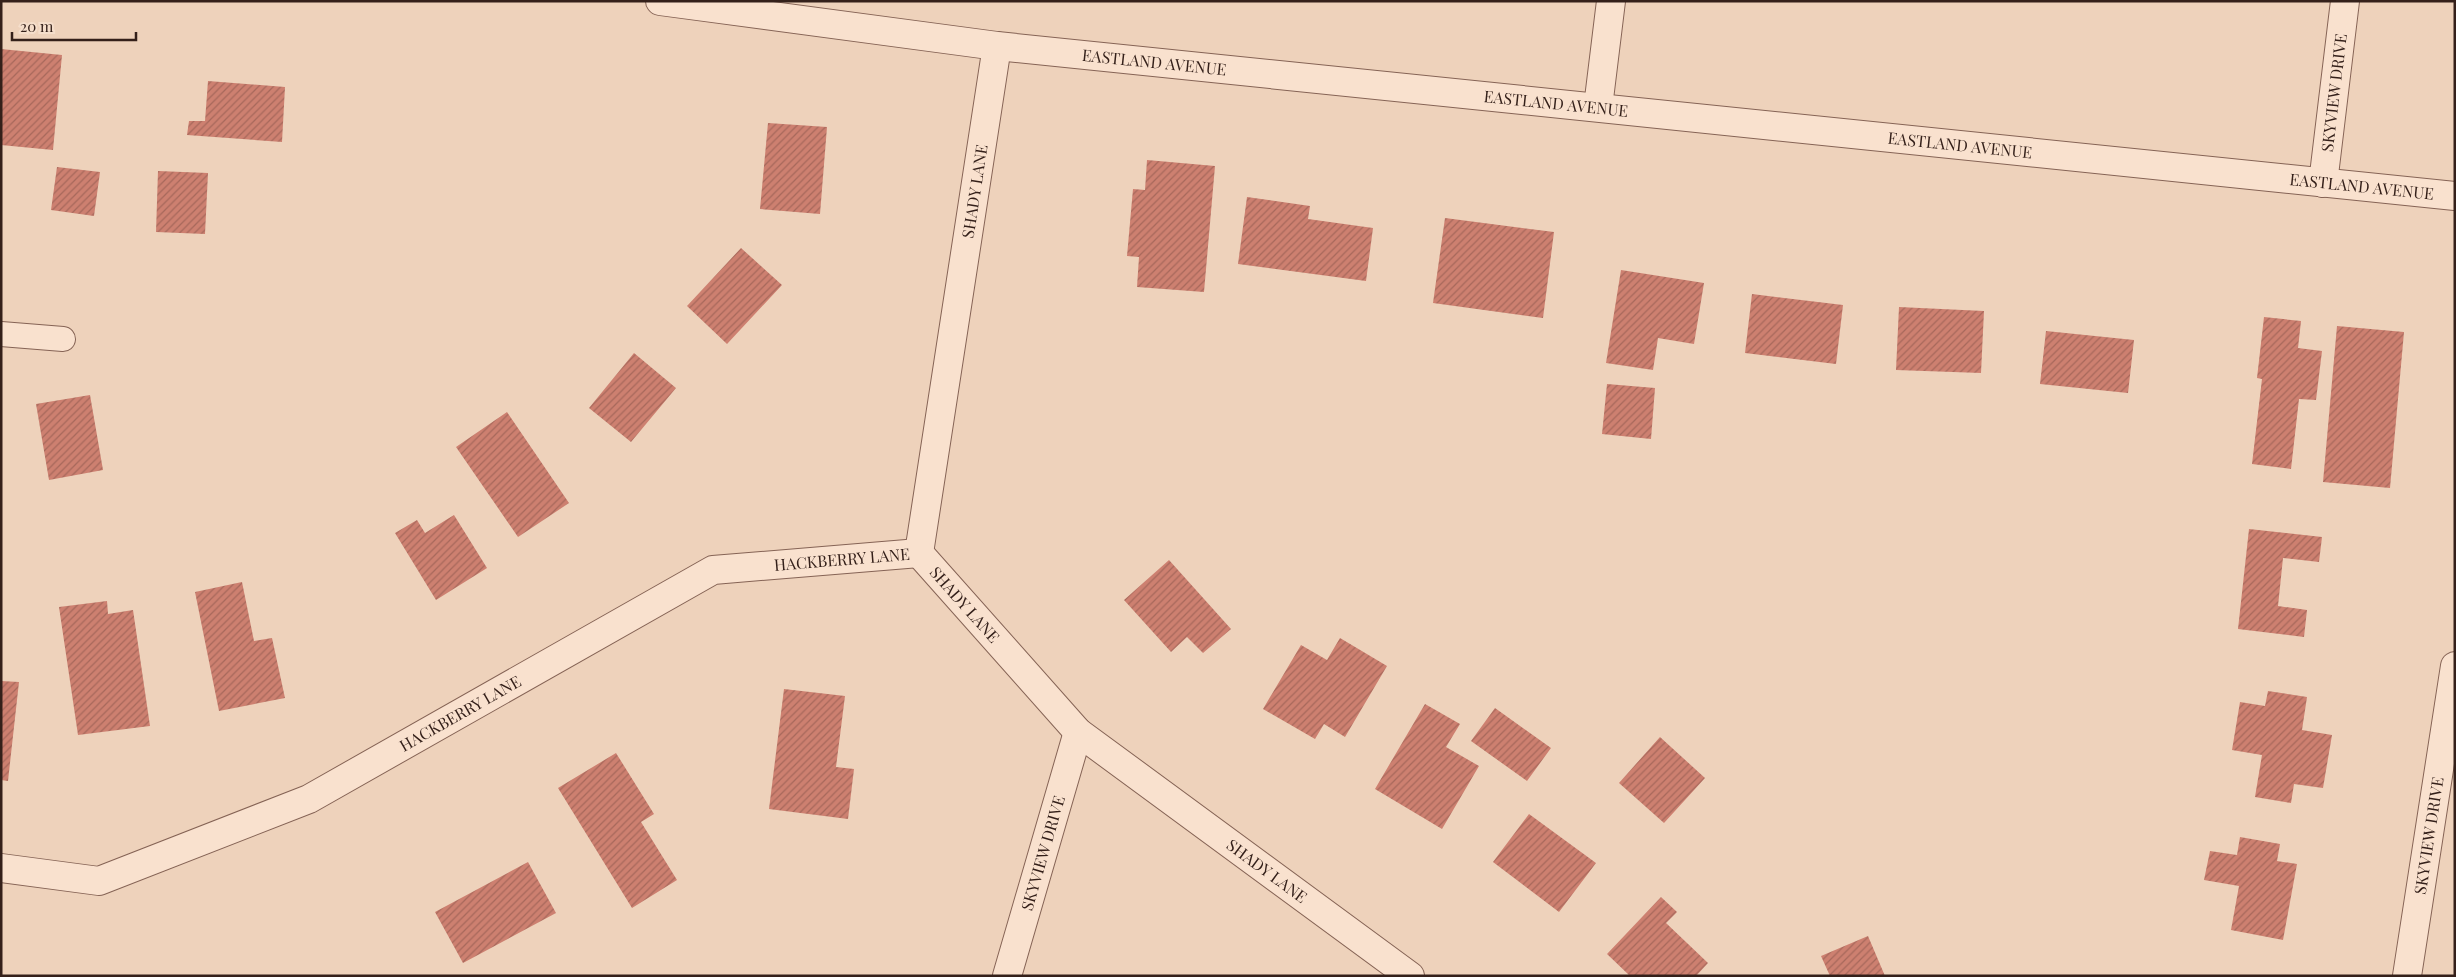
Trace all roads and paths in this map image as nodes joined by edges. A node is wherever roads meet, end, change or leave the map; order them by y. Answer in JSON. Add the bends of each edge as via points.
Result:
{"nodes":[{"id":1,"x":660,"y":1,"type":"edge"},
{"id":2,"x":1611,"y":1,"type":"edge"},
{"id":3,"x":2344,"y":1,"type":"edge"},
{"id":4,"x":996,"y":46,"type":"junction"},
{"id":5,"x":1598,"y":107,"type":"junction"},
{"id":6,"x":2323,"y":183,"type":"junction"},
{"id":7,"x":2455,"y":196,"type":"edge"},
{"id":8,"x":1,"y":334,"type":"edge"},
{"id":9,"x":63,"y":339,"type":"dead end"},
{"id":10,"x":919,"y":553,"type":"junction"},
{"id":11,"x":2455,"y":666,"type":"edge"},
{"id":12,"x":1078,"y":732,"type":"junction"},
{"id":13,"x":1,"y":868,"type":"edge"},
{"id":14,"x":1007,"y":976,"type":"edge"},
{"id":15,"x":1410,"y":976,"type":"edge"},
{"id":16,"x":2407,"y":976,"type":"edge"}],
"edges":[{"from":1,"to":4,"type":"street","name":"EASTLAND AVENUE"},
{"from":2,"to":5,"type":"street"},
{"from":3,"to":6,"type":"street","name":"SKYVIEW DRIVE"},
{"from":4,"to":5,"type":"street","name":"EASTLAND AVENUE"},
{"from":4,"to":10,"type":"street","name":"SHADY LANE"},
{"from":5,"to":6,"type":"street","name":"EASTLAND AVENUE"},
{"from":6,"to":7,"type":"street","name":"EASTLAND AVENUE"},
{"from":8,"to":9,"type":"lane"},
{"from":10,"to":12,"type":"street","name":"SHADY LANE"},
{"from":10,"to":13,"type":"street","name":"HACKBERRY LANE","via":[[712,570],[309,799],[99,881]]},
{"from":11,"to":16,"type":"street","name":"SKYVIEW DRIVE"},
{"from":12,"to":14,"type":"street","name":"SKYVIEW DRIVE"},
{"from":12,"to":15,"type":"street","name":"SHADY LANE"}]}
